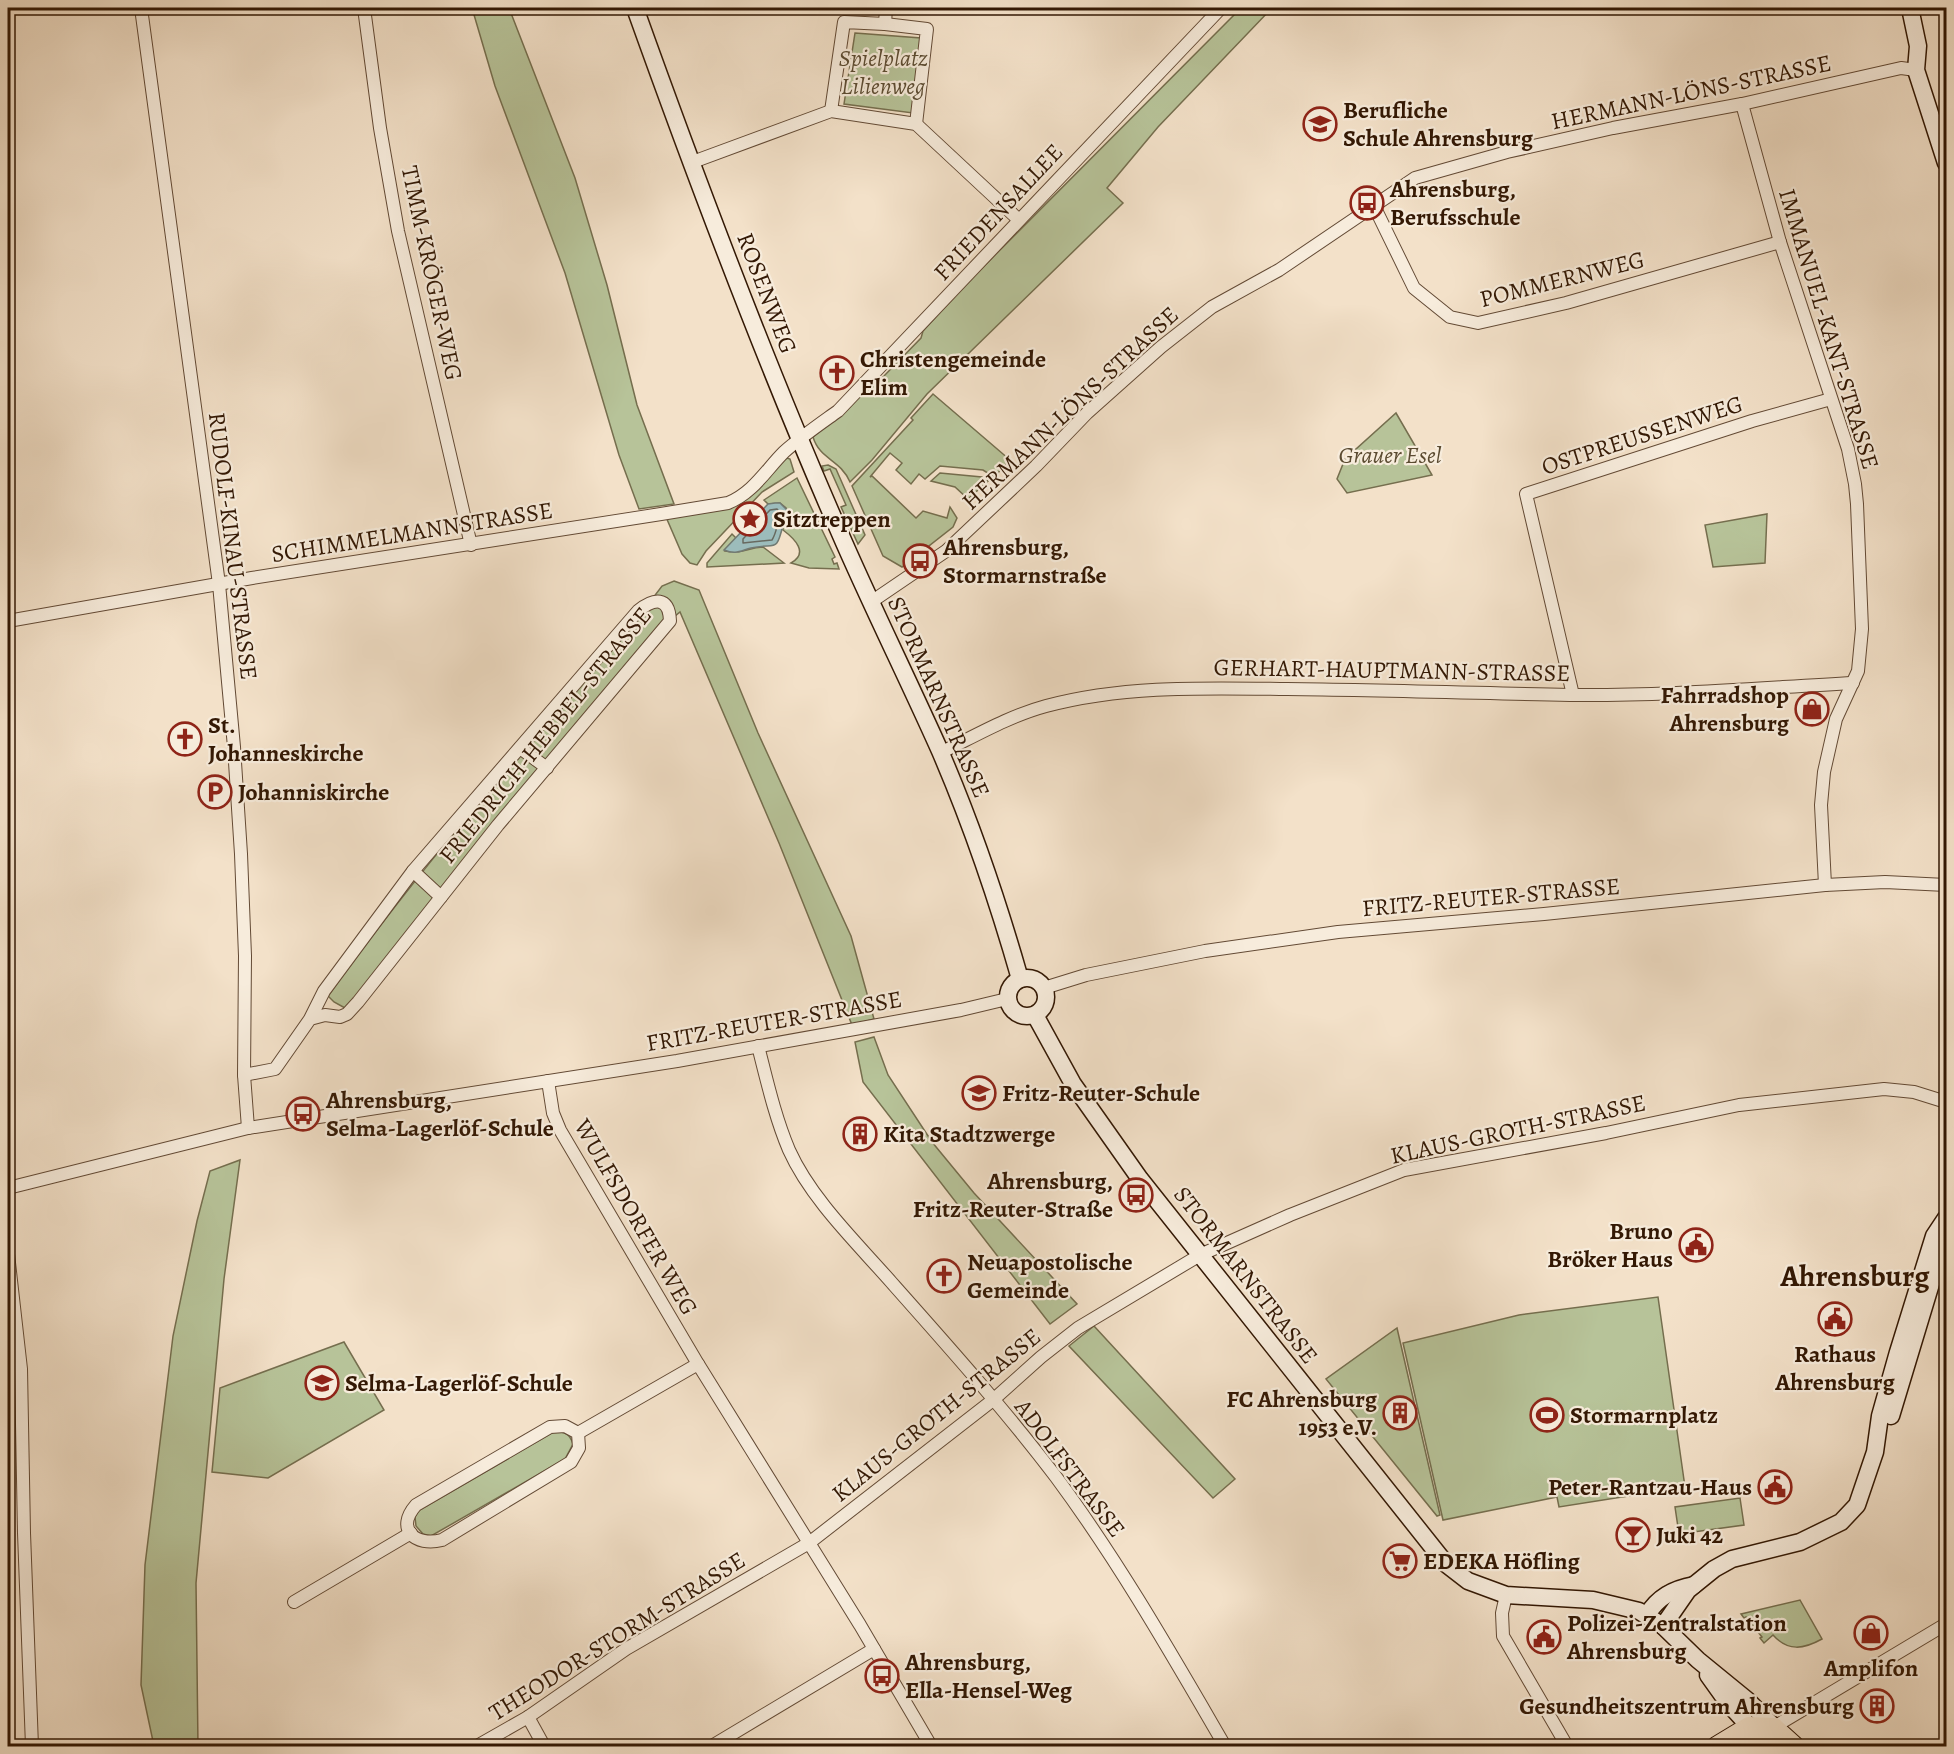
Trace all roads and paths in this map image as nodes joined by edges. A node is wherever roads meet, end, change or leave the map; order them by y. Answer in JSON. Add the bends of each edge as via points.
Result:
{"nodes":[{"id":1,"x":141,"y":8,"type":"edge"},
{"id":2,"x":364,"y":8,"type":"edge"},
{"id":3,"x":635,"y":8,"type":"edge"},
{"id":4,"x":886,"y":8,"type":"edge"},
{"id":5,"x":1221,"y":8,"type":"edge"},
{"id":6,"x":1902,"y":8,"type":"edge"},
{"id":7,"x":1910,"y":8,"type":"edge"},
{"id":8,"x":885,"y":24,"type":"junction"},
{"id":9,"x":1916,"y":68,"type":"junction"},
{"id":10,"x":1742,"y":104,"type":"junction"},
{"id":11,"x":831,"y":111,"type":"junction"},
{"id":12,"x":916,"y":124,"type":"junction"},
{"id":13,"x":690,"y":163,"type":"junction"},
{"id":14,"x":1947,"y":163,"type":"edge"},
{"id":15,"x":1374,"y":206,"type":"junction"},
{"id":16,"x":1019,"y":220,"type":"junction"},
{"id":17,"x":1780,"y":242,"type":"junction"},
{"id":18,"x":1831,"y":399,"type":"junction"},
{"id":19,"x":799,"y":440,"type":"junction"},
{"id":20,"x":471,"y":545,"type":"junction"},
{"id":21,"x":219,"y":584,"type":"junction"},
{"id":22,"x":871,"y":602,"type":"junction"},
{"id":23,"x":8,"y":621,"type":"edge"},
{"id":24,"x":1853,"y":683,"type":"junction"},
{"id":25,"x":1573,"y":695,"type":"junction"},
{"id":26,"x":520,"y":748,"type":"junction"},
{"id":27,"x":940,"y":753,"type":"junction"},
{"id":28,"x":547,"y":768,"type":"junction"},
{"id":29,"x":413,"y":871,"type":"junction"},
{"id":30,"x":1825,"y":885,"type":"junction"},
{"id":31,"x":1947,"y":885,"type":"edge"},
{"id":32,"x":441,"y":897,"type":"junction"},
{"id":33,"x":1020,"y":979,"type":"junction"},
{"id":34,"x":1044,"y":988,"type":"junction"},
{"id":35,"x":1007,"y":999,"type":"junction"},
{"id":36,"x":1035,"y":1015,"type":"junction"},
{"id":37,"x":310,"y":1019,"type":"junction"},
{"id":38,"x":758,"y":1046,"type":"junction"},
{"id":39,"x":244,"y":1076,"type":"junction"},
{"id":40,"x":548,"y":1081,"type":"junction"},
{"id":41,"x":1947,"y":1101,"type":"edge"},
{"id":42,"x":248,"y":1128,"type":"junction"},
{"id":43,"x":8,"y":1188,"type":"edge"},
{"id":44,"x":1947,"y":1218,"type":"edge"},
{"id":45,"x":1947,"y":1232,"type":"edge"},
{"id":46,"x":8,"y":1254,"type":"edge"},
{"id":47,"x":1200,"y":1255,"type":"junction"},
{"id":48,"x":698,"y":1364,"type":"junction"},
{"id":49,"x":993,"y":1400,"type":"junction"},
{"id":50,"x":578,"y":1433,"type":"junction"},
{"id":51,"x":1875,"y":1452,"type":"junction"},
{"id":52,"x":411,"y":1533,"type":"junction"},
{"id":53,"x":809,"y":1543,"type":"junction"},
{"id":54,"x":1695,"y":1585,"type":"junction"},
{"id":55,"x":1506,"y":1595,"type":"junction"},
{"id":56,"x":294,"y":1602,"type":"dead end"},
{"id":57,"x":1647,"y":1615,"type":"junction"},
{"id":58,"x":1947,"y":1623,"type":"edge"},
{"id":59,"x":1663,"y":1626,"type":"junction"},
{"id":60,"x":874,"y":1649,"type":"junction"},
{"id":61,"x":1698,"y":1660,"type":"junction"},
{"id":62,"x":528,"y":1717,"type":"junction"},
{"id":63,"x":1760,"y":1737,"type":"edge"},
{"id":64,"x":32,"y":1746,"type":"edge"},
{"id":65,"x":477,"y":1746,"type":"edge"},
{"id":66,"x":544,"y":1746,"type":"edge"},
{"id":67,"x":712,"y":1746,"type":"edge"},
{"id":68,"x":931,"y":1746,"type":"edge"},
{"id":69,"x":1225,"y":1746,"type":"edge"},
{"id":70,"x":1568,"y":1746,"type":"edge"},
{"id":71,"x":1716,"y":1746,"type":"edge"},
{"id":72,"x":1795,"y":1746,"type":"edge"}],
"edges":[{"from":1,"to":21,"type":"street","name":"RUDOLF-KINAU-STRASSE"},
{"from":2,"to":20,"type":"street","name":"TIMM-KRÖGER-WEG","via":[[398,231]]},
{"from":3,"to":13,"type":"street","name":"ROSENWEG"},
{"from":4,"to":8,"type":"street"},
{"from":5,"to":16,"type":"street","name":"FRIEDENSALLEE"},
{"from":6,"to":9,"type":"street"},
{"from":7,"to":9,"type":"street","via":[[1918,46]]},
{"from":8,"to":11,"type":"street","via":[[844,22]]},
{"from":8,"to":12,"type":"street","via":[[927,29]]},
{"from":9,"to":10,"type":"street","name":"HERMANN-LÖNS-STRASSE","via":[[1901,68]]},
{"from":9,"to":14,"type":"street"},
{"from":10,"to":15,"type":"street","name":"HERMANN-LÖNS-STRASSE","via":[[1613,128],[1415,178]]},
{"from":10,"to":17,"type":"street","name":"IMMANUEL-KANT-STRASSE"},
{"from":11,"to":12,"type":"street"},
{"from":11,"to":13,"type":"street"},
{"from":12,"to":16,"type":"street"},
{"from":13,"to":19,"type":"street","name":"ROSENWEG"},
{"from":15,"to":17,"type":"street","name":"POMMERNWEG","via":[[1414,288],[1450,317],[1478,323],[1566,303]]},
{"from":15,"to":22,"type":"street","name":"HERMANN-LÖNS-STRASSE","via":[[1280,270],[1204,313],[1088,413],[946,551]]},
{"from":16,"to":19,"type":"street","name":"FRIEDENSALLEE","via":[[838,411]]},
{"from":17,"to":18,"type":"street","name":"IMMANUEL-KANT-STRASSE"},
{"from":18,"to":24,"type":"street","name":"IMMANUEL-KANT-STRASSE","via":[[1848,449],[1856,494],[1862,629],[1860,660]]},
{"from":18,"to":25,"type":"street","name":"OSTPREUSSENWEG","via":[[1526,494]]},
{"from":19,"to":20,"type":"street","name":"SCHIMMELMANNSTRASSE","via":[[749,491],[728,503]]},
{"from":19,"to":22,"type":"street","name":"STORMARNSTRASSE"},
{"from":20,"to":21,"type":"street","name":"SCHIMMELMANNSTRASSE"},
{"from":21,"to":23,"type":"street","name":"SCHIMMELMANNSTRASSE"},
{"from":21,"to":39,"type":"street","name":"RUDOLF-KINAU-STRASSE","via":[[241,854]]},
{"from":22,"to":27,"type":"street","name":"STORMARNSTRASSE"},
{"from":24,"to":25,"type":"street","name":"GERHART-HAUPTMANN-STRASSE"},
{"from":24,"to":30,"type":"street","name":"IMMANUEL-KANT-STRASSE","via":[[1836,719],[1824,772],[1821,805]]},
{"from":25,"to":27,"type":"street","name":"GERHART-HAUPTMANN-STRASSE","via":[[1242,688],[1113,694],[1019,715]]},
{"from":26,"to":28,"type":"street"},
{"from":26,"to":28,"type":"street","name":"FRIEDRICH-HEBBEL-STRASSE","via":[[638,611],[650,601],[665,604],[670,621]]},
{"from":26,"to":29,"type":"street","name":"FRIEDRICH-HEBBEL-STRASSE"},
{"from":27,"to":33,"type":"street","name":"STORMARNSTRASSE","via":[[989,879]]},
{"from":28,"to":32,"type":"street","name":"FRIEDRICH-HEBBEL-STRASSE"},
{"from":29,"to":32,"type":"street"},
{"from":29,"to":37,"type":"street","name":"FRIEDRICH-HEBBEL-STRASSE","via":[[324,991]]},
{"from":30,"to":31,"type":"street","name":"FRITZ-REUTER-STRASSE"},
{"from":30,"to":34,"type":"street","name":"FRITZ-REUTER-STRASSE","via":[[1338,932],[1205,951],[1086,975]]},
{"from":32,"to":37,"type":"street","name":"FRIEDRICH-HEBBEL-STRASSE","via":[[347,1014]]},
{"from":33,"to":34,"type":"street","via":[[1034,979]]},
{"from":33,"to":35,"type":"street","via":[[1010,988]]},
{"from":34,"to":36,"type":"street","via":[[1046,1002]]},
{"from":35,"to":36,"type":"street","via":[[1018,1015]]},
{"from":35,"to":38,"type":"street","name":"FRITZ-REUTER-STRASSE"},
{"from":36,"to":47,"type":"street","name":"STORMARNSTRASSE","via":[[1101,1126]]},
{"from":37,"to":39,"type":"street","name":"FRIEDRICH-HEBBEL-STRASSE","via":[[275,1069]]},
{"from":38,"to":40,"type":"street","name":"FRITZ-REUTER-STRASSE"},
{"from":38,"to":49,"type":"street","name":"ADOLFSTRASSE","via":[[790,1151],[815,1193]]},
{"from":39,"to":42,"type":"street","name":"RUDOLF-KINAU-STRASSE"},
{"from":40,"to":42,"type":"street"},
{"from":40,"to":48,"type":"street","name":"WULFSDORFER WEG","via":[[560,1130]]},
{"from":41,"to":47,"type":"street","name":"KLAUS-GROTH-STRASSE","via":[[1884,1089],[1739,1105],[1404,1170]]},
{"from":42,"to":43,"type":"street"},
{"from":44,"to":51,"type":"street","via":[[1934,1236],[1898,1352],[1880,1416]]},
{"from":45,"to":51,"type":"street","via":[[1885,1438]]},
{"from":46,"to":64,"type":"street","via":[[21,1369]]},
{"from":47,"to":49,"type":"street","name":"KLAUS-GROTH-STRASSE","via":[[1077,1328]]},
{"from":47,"to":55,"type":"street","name":"STORMARNSTRASSE","via":[[1442,1560],[1461,1577]]},
{"from":48,"to":50,"type":"street"},
{"from":48,"to":53,"type":"street","name":"WULFSDORFER WEG"},
{"from":49,"to":53,"type":"street","name":"KLAUS-GROTH-STRASSE"},
{"from":49,"to":69,"type":"street","name":"ADOLFSTRASSE","via":[[1078,1509],[1142,1606]]},
{"from":50,"to":52,"type":"street","via":[[565,1426],[550,1427],[416,1505],[406,1523]]},
{"from":50,"to":52,"type":"street","via":[[579,1449],[571,1462],[442,1540],[429,1544]]},
{"from":51,"to":54,"type":"street","via":[[1857,1505],[1841,1522],[1800,1542],[1732,1559]]},
{"from":52,"to":56,"type":"street"},
{"from":53,"to":60,"type":"street","name":"WULFSDORFER WEG"},
{"from":53,"to":62,"type":"street","name":"THEODOR-STORM-STRASSE","via":[[626,1649]]},
{"from":54,"to":57,"type":"street","via":[[1670,1592]]},
{"from":54,"to":59,"type":"street"},
{"from":55,"to":57,"type":"street","name":"STORMARNSTRASSE","via":[[1593,1600]]},
{"from":55,"to":70,"type":"street","via":[[1503,1636]]},
{"from":57,"to":59,"type":"street","name":"STORMARNSTRASSE"},
{"from":58,"to":63,"type":"street"},
{"from":59,"to":61,"type":"street","name":"STORMARNSTRASSE"},
{"from":60,"to":67,"type":"street"},
{"from":60,"to":68,"type":"street","name":"WULFSDORFER WEG"},
{"from":61,"to":63,"type":"street","via":[[1728,1703]]},
{"from":61,"to":63,"type":"street","via":[[1747,1700]]},
{"from":62,"to":65,"type":"street","name":"THEODOR-STORM-STRASSE"},
{"from":62,"to":66,"type":"street"},
{"from":63,"to":71,"type":"main road"},
{"from":63,"to":72,"type":"main road"}]}
